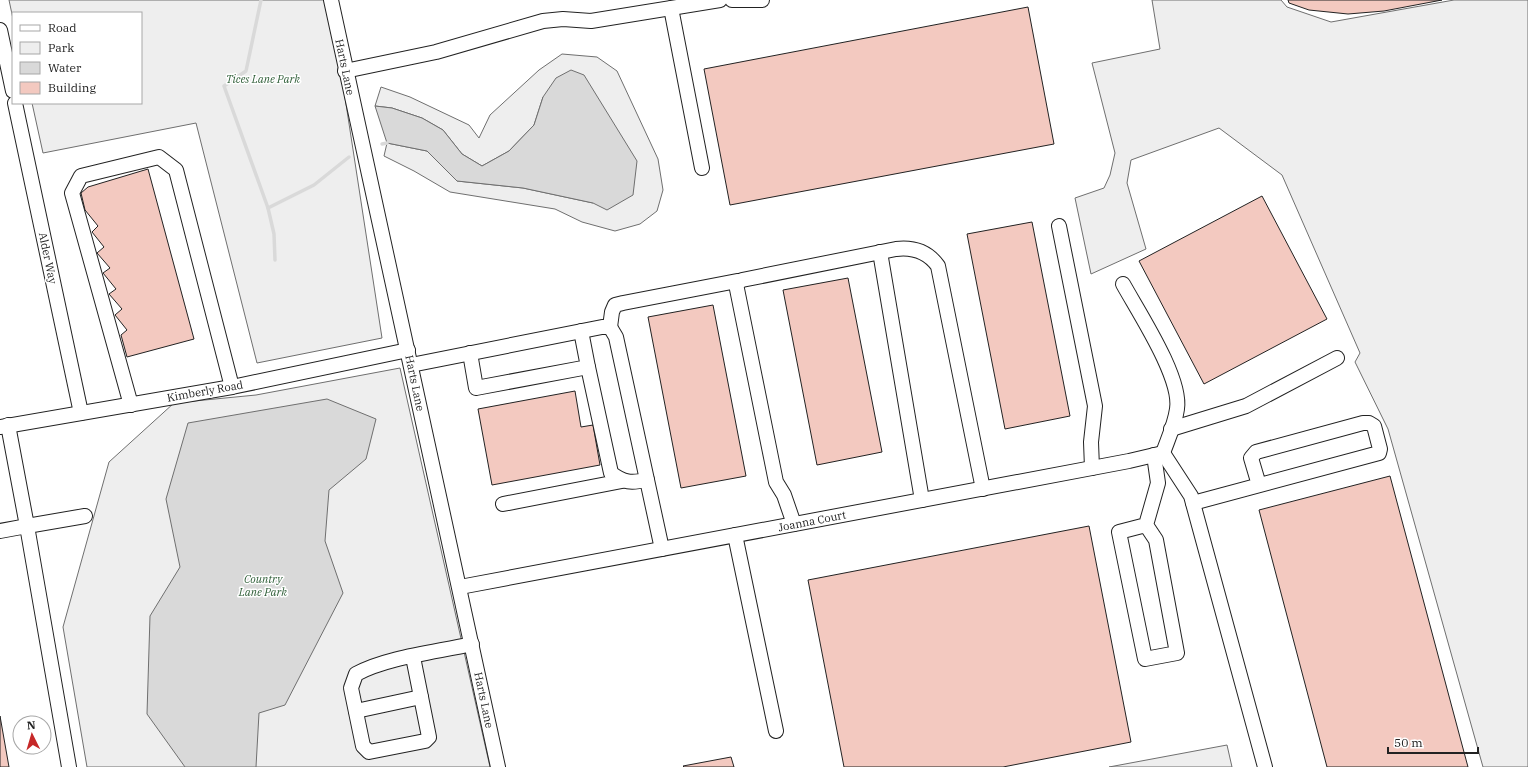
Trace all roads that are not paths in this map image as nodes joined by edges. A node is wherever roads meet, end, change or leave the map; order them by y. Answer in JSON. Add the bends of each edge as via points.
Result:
{"nodes":[{"id":1,"x":331,"y":0,"type":"edge"},
{"id":2,"x":720,"y":0,"type":"edge"},
{"id":3,"x":732,"y":0,"type":"edge"},
{"id":4,"x":762,"y":0,"type":"edge"},
{"id":5,"x":671,"y":8,"type":"junction"},
{"id":6,"x":0,"y":30,"type":"edge"},
{"id":7,"x":345,"y":71,"type":"junction"},
{"id":8,"x":12,"y":86,"type":"edge"},
{"id":9,"x":16,"y":104,"type":"edge"},
{"id":10,"x":702,"y":168,"type":"dead end"},
{"id":11,"x":1059,"y":226,"type":"dead end"},
{"id":12,"x":880,"y":252,"type":"junction"},
{"id":13,"x":737,"y":281,"type":"junction"},
{"id":14,"x":1123,"y":284,"type":"dead end"},
{"id":15,"x":610,"y":327,"type":"junction"},
{"id":16,"x":581,"y":331,"type":"junction"},
{"id":17,"x":408,"y":350,"type":"junction"},
{"id":18,"x":470,"y":353,"type":"junction"},
{"id":19,"x":1337,"y":358,"type":"dead end"},
{"id":20,"x":411,"y":364,"type":"junction"},
{"id":21,"x":588,"y":367,"type":"junction"},
{"id":22,"x":232,"y":387,"type":"junction"},
{"id":23,"x":131,"y":405,"type":"junction"},
{"id":24,"x":82,"y":413,"type":"junction"},
{"id":25,"x":4,"y":426,"type":"edge"},
{"id":26,"x":1171,"y":429,"type":"junction"},
{"id":27,"x":1158,"y":454,"type":"junction"},
{"id":28,"x":1092,"y":468,"type":"junction"},
{"id":29,"x":647,"y":480,"type":"junction"},
{"id":30,"x":622,"y":481,"type":"junction"},
{"id":31,"x":1259,"y":485,"type":"junction"},
{"id":32,"x":983,"y":489,"type":"junction"},
{"id":33,"x":922,"y":500,"type":"junction"},
{"id":34,"x":1193,"y":503,"type":"junction"},
{"id":35,"x":503,"y":504,"type":"dead end"},
{"id":36,"x":85,"y":516,"type":"dead end"},
{"id":37,"x":794,"y":524,"type":"junction"},
{"id":38,"x":1146,"y":525,"type":"junction"},
{"id":39,"x":27,"y":526,"type":"junction"},
{"id":40,"x":0,"y":531,"type":"edge"},
{"id":41,"x":735,"y":535,"type":"junction"},
{"id":42,"x":662,"y":549,"type":"junction"},
{"id":43,"x":460,"y":587,"type":"junction"},
{"id":44,"x":472,"y":644,"type":"junction"},
{"id":45,"x":413,"y":657,"type":"junction"},
{"id":46,"x":421,"y":697,"type":"junction"},
{"id":47,"x":356,"y":711,"type":"junction"},
{"id":48,"x":776,"y":730,"type":"dead end"},
{"id":49,"x":70,"y":767,"type":"edge"},
{"id":50,"x":498,"y":767,"type":"edge"},
{"id":51,"x":1265,"y":767,"type":"edge"}],
"edges":[{"from":1,"to":7,"type":"street","name":"Harts Lane"},
{"from":2,"to":5,"type":"street"},
{"from":3,"to":4,"type":"street"},
{"from":5,"to":7,"type":"street","via":[[591,22],[563,18],[542,21],[436,52]]},
{"from":5,"to":10,"type":"street"},
{"from":6,"to":8,"type":"street"},
{"from":7,"to":17,"type":"street","name":"Harts Lane"},
{"from":9,"to":24,"type":"street","name":"Alder Way"},
{"from":11,"to":28,"type":"street","via":[[1095,406],[1091,442]]},
{"from":12,"to":13,"type":"street"},
{"from":12,"to":32,"type":"street","via":[[901,248],[918,251],[929,255],[938,266]]},
{"from":12,"to":33,"type":"street"},
{"from":13,"to":15,"type":"street","via":[[623,303],[615,306]]},
{"from":13,"to":37,"type":"street","via":[[736,287],[776,482],[784,495]]},
{"from":14,"to":26,"type":"street","via":[[1171,371],[1178,408]]},
{"from":15,"to":16,"type":"street"},
{"from":15,"to":29,"type":"street","via":[[616,337]]},
{"from":16,"to":18,"type":"street"},
{"from":16,"to":21,"type":"street"},
{"from":17,"to":20,"type":"street","name":"Harts Lane"},
{"from":17,"to":22,"type":"street","name":"Kimberly Road"},
{"from":18,"to":20,"type":"street"},
{"from":18,"to":21,"type":"street","via":[[476,388]]},
{"from":19,"to":26,"type":"street","via":[[1246,406]]},
{"from":20,"to":43,"type":"street","name":"Harts Lane"},
{"from":21,"to":30,"type":"street","via":[[611,474]]},
{"from":22,"to":23,"type":"street","name":"Kimberly Road"},
{"from":22,"to":23,"type":"street","via":[[176,170],[159,157],[82,176],[72,193]]},
{"from":23,"to":24,"type":"street","name":"Kimberly Road"},
{"from":24,"to":25,"type":"street","name":"Kimberly Road"},
{"from":25,"to":39,"type":"street"},
{"from":26,"to":27,"type":"street"},
{"from":27,"to":28,"type":"street","name":"Joanna Court"},
{"from":27,"to":34,"type":"street","via":[[1191,496]]},
{"from":27,"to":38,"type":"street","via":[[1158,483]]},
{"from":28,"to":32,"type":"street","name":"Joanna Court"},
{"from":29,"to":30,"type":"street","via":[[632,483]]},
{"from":29,"to":42,"type":"street"},
{"from":30,"to":35,"type":"street"},
{"from":31,"to":31,"type":"street","via":[[1379,453],[1374,426],[1363,423],[1256,452],[1251,458]]},
{"from":31,"to":34,"type":"street"},
{"from":32,"to":33,"type":"street","name":"Joanna Court"},
{"from":33,"to":37,"type":"street","name":"Joanna Court"},
{"from":34,"to":51,"type":"street"},
{"from":36,"to":39,"type":"street"},
{"from":37,"to":41,"type":"street","name":"Joanna Court"},
{"from":38,"to":38,"type":"street","via":[[1119,532],[1145,659],[1177,653],[1156,540]]},
{"from":39,"to":40,"type":"street"},
{"from":39,"to":49,"type":"street"},
{"from":41,"to":42,"type":"street","name":"Joanna Court"},
{"from":41,"to":48,"type":"street"},
{"from":42,"to":43,"type":"street","name":"Joanna Court"},
{"from":43,"to":44,"type":"street","name":"Harts Lane"},
{"from":44,"to":45,"type":"street"},
{"from":44,"to":50,"type":"street","name":"Harts Lane"},
{"from":45,"to":46,"type":"street"},
{"from":45,"to":47,"type":"street","via":[[368,668],[356,674],[351,688]]},
{"from":46,"to":47,"type":"street"},
{"from":46,"to":47,"type":"street","via":[[428,737],[425,741],[369,752],[363,746]]}]}
